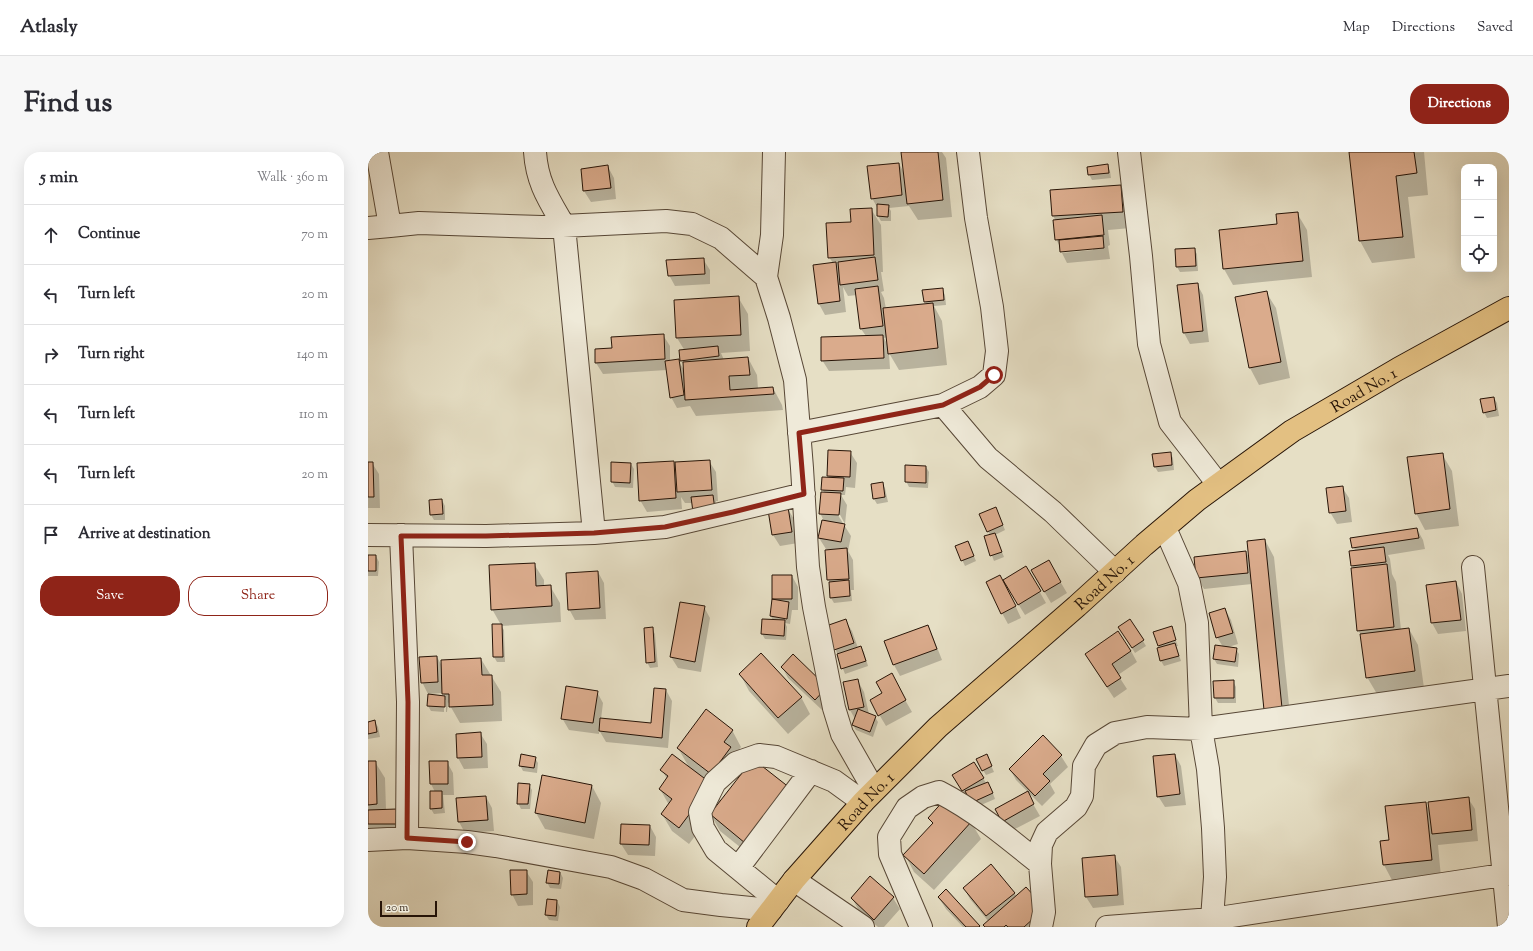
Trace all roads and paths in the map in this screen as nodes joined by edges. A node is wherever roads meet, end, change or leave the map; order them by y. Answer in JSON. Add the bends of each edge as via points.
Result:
{"nodes":[{"id":1,"x":377,"y":152,"type":"edge"},
{"id":2,"x":535,"y":152,"type":"edge"},
{"id":3,"x":774,"y":152,"type":"edge"},
{"id":4,"x":968,"y":152,"type":"edge"},
{"id":5,"x":1129,"y":152,"type":"edge"},
{"id":6,"x":390,"y":226,"type":"junction"},
{"id":7,"x":564,"y":226,"type":"junction"},
{"id":8,"x":368,"y":228,"type":"edge"},
{"id":9,"x":766,"y":277,"type":"junction"},
{"id":10,"x":1509,"y":308,"type":"edge"},
{"id":11,"x":943,"y":405,"type":"junction"},
{"id":12,"x":799,"y":433,"type":"junction"},
{"id":13,"x":1218,"y":484,"type":"junction"},
{"id":14,"x":804,"y":494,"type":"junction"},
{"id":15,"x":1165,"y":528,"type":"junction"},
{"id":16,"x":594,"y":533,"type":"junction"},
{"id":17,"x":368,"y":535,"type":"edge"},
{"id":18,"x":401,"y":536,"type":"junction"},
{"id":19,"x":1473,"y":567,"type":"dead end"},
{"id":20,"x":1115,"y":572,"type":"junction"},
{"id":21,"x":1509,"y":686,"type":"edge"},
{"id":22,"x":1486,"y":688,"type":"junction"},
{"id":23,"x":1201,"y":729,"type":"junction"},
{"id":24,"x":811,"y":771,"type":"junction"},
{"id":25,"x":868,"y":796,"type":"junction"},
{"id":26,"x":407,"y":838,"type":"junction"},
{"id":27,"x":368,"y":840,"type":"edge"},
{"id":28,"x":1040,"y":864,"type":"junction"},
{"id":29,"x":738,"y":868,"type":"junction"},
{"id":30,"x":1506,"y":874,"type":"edge"},
{"id":31,"x":794,"y":880,"type":"junction"},
{"id":32,"x":775,"y":906,"type":"junction"},
{"id":33,"x":1211,"y":923,"type":"edge"},
{"id":34,"x":758,"y":927,"type":"edge"},
{"id":35,"x":863,"y":927,"type":"edge"},
{"id":36,"x":921,"y":927,"type":"edge"},
{"id":37,"x":1041,"y":927,"type":"edge"},
{"id":38,"x":1107,"y":927,"type":"edge"},
{"id":39,"x":1509,"y":927,"type":"edge"}],
"edges":[{"from":1,"to":6,"type":"street"},
{"from":2,"to":7,"type":"street","via":[[541,184]]},
{"from":3,"to":9,"type":"street","via":[[772,235]]},
{"from":4,"to":11,"type":"street","via":[[997,351],[994,375],[980,387]]},
{"from":5,"to":13,"type":"street","via":[[1149,344],[1170,422]]},
{"from":6,"to":7,"type":"street","via":[[419,223]]},
{"from":6,"to":8,"type":"street"},
{"from":7,"to":9,"type":"street","via":[[666,221],[692,224],[721,238]]},
{"from":7,"to":16,"type":"street"},
{"from":9,"to":12,"type":"street","via":[[795,380]]},
{"from":10,"to":13,"type":"highway","name":"Road No. 1","via":[[1292,431]]},
{"from":11,"to":12,"type":"street"},
{"from":11,"to":20,"type":"street","via":[[988,458],[1053,512]]},
{"from":12,"to":14,"type":"street"},
{"from":13,"to":15,"type":"highway","name":"Road No. 1"},
{"from":14,"to":16,"type":"street","via":[[665,527]]},
{"from":14,"to":25,"type":"street","via":[[808,567],[834,708]]},
{"from":15,"to":20,"type":"highway","name":"Road No. 1"},
{"from":15,"to":23,"type":"street","via":[[1189,583],[1197,623]]},
{"from":16,"to":18,"type":"street"},
{"from":17,"to":18,"type":"street"},
{"from":18,"to":26,"type":"street","via":[[408,702]]},
{"from":19,"to":22,"type":"street"},
{"from":20,"to":25,"type":"highway","name":"Road No. 1","via":[[938,727]]},
{"from":21,"to":22,"type":"street"},
{"from":22,"to":23,"type":"street"},
{"from":22,"to":30,"type":"street"},
{"from":23,"to":28,"type":"street","via":[[1147,727],[1115,733],[1096,745],[1084,766],[1082,796],[1076,807],[1047,832],[1040,845]]},
{"from":23,"to":33,"type":"street","via":[[1208,770],[1213,828],[1215,877]]},
{"from":24,"to":25,"type":"street"},
{"from":24,"to":29,"type":"street"},
{"from":24,"to":29,"type":"street","via":[[776,757],[759,755],[736,763],[715,782],[700,812],[703,828],[716,850]]},
{"from":25,"to":31,"type":"highway","name":"Road No. 1"},
{"from":26,"to":27,"type":"street"},
{"from":26,"to":32,"type":"street","via":[[496,846],[611,867],[644,879],[683,900],[721,905]]},
{"from":28,"to":36,"type":"street","via":[[954,800],[939,792],[923,797],[906,808],[889,837],[890,854]]},
{"from":28,"to":37,"type":"street","via":[[1044,912]]},
{"from":29,"to":32,"type":"street"},
{"from":30,"to":33,"type":"street"},
{"from":30,"to":39,"type":"street"},
{"from":31,"to":32,"type":"highway","name":"Road No. 1"},
{"from":31,"to":35,"type":"street"},
{"from":32,"to":34,"type":"highway","name":"Road No. 1"},
{"from":33,"to":38,"type":"street"}]}
